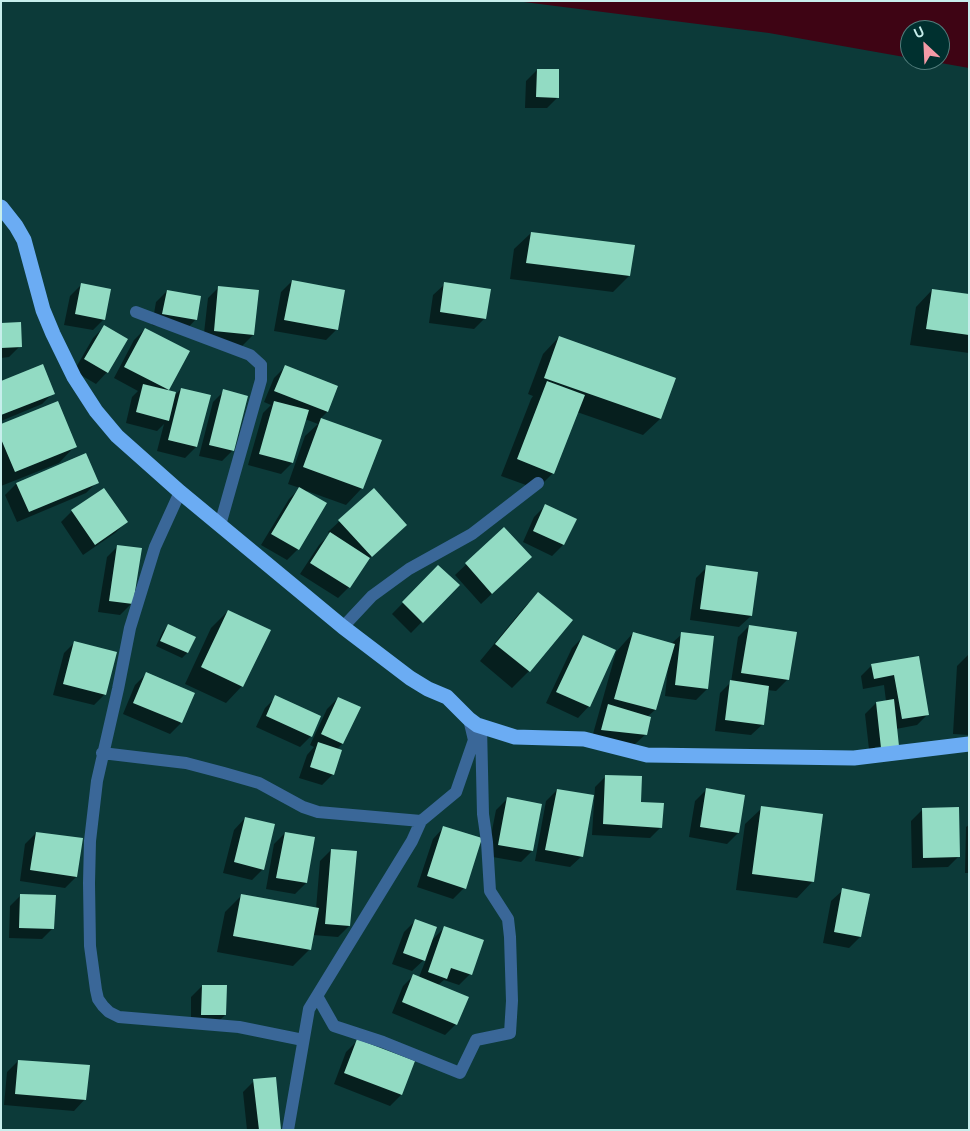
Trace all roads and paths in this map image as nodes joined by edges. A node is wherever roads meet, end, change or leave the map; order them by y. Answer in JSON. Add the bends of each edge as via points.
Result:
{"nodes":[{"id":1,"x":1,"y":207,"type":"edge"},
{"id":2,"x":136,"y":312,"type":"dead end"},
{"id":3,"x":538,"y":483,"type":"dead end"},
{"id":4,"x":180,"y":492,"type":"junction"},
{"id":5,"x":220,"y":526,"type":"junction"},
{"id":6,"x":343,"y":627,"type":"junction"},
{"id":7,"x":475,"y":723,"type":"junction"},
{"id":8,"x":969,"y":744,"type":"edge"},
{"id":9,"x":102,"y":753,"type":"junction"},
{"id":10,"x":420,"y":820,"type":"junction"},
{"id":11,"x":317,"y":996,"type":"junction"},
{"id":12,"x":303,"y":1040,"type":"junction"},
{"id":13,"x":288,"y":1130,"type":"edge"}],
"edges":[{"from":1,"to":4,"type":"highway","via":[[24,240],[43,310],[74,377],[117,436]]},
{"from":2,"to":5,"type":"street","via":[[250,355],[261,365],[261,380]]},
{"from":3,"to":6,"type":"street","via":[[472,534],[417,564],[372,596]]},
{"from":4,"to":5,"type":"highway"},
{"from":4,"to":9,"type":"street","via":[[155,547],[130,628]]},
{"from":5,"to":6,"type":"highway"},
{"from":6,"to":7,"type":"highway","via":[[410,678],[447,697]]},
{"from":7,"to":8,"type":"highway","via":[[515,737],[584,739],[647,755],[854,758]]},
{"from":7,"to":10,"type":"street","via":[[474,740],[456,792]]},
{"from":7,"to":11,"type":"street","via":[[490,891],[508,919],[512,1001],[510,1033],[476,1040],[460,1073],[334,1026]]},
{"from":9,"to":10,"type":"street","via":[[186,763],[224,773],[259,783],[318,812]]},
{"from":9,"to":12,"type":"street","via":[[93,804],[89,883],[90,946],[98,999],[109,1012],[120,1017],[239,1026]]},
{"from":10,"to":11,"type":"street","via":[[412,841]]},
{"from":11,"to":12,"type":"street","via":[[309,1009]]},
{"from":12,"to":13,"type":"street"}]}
